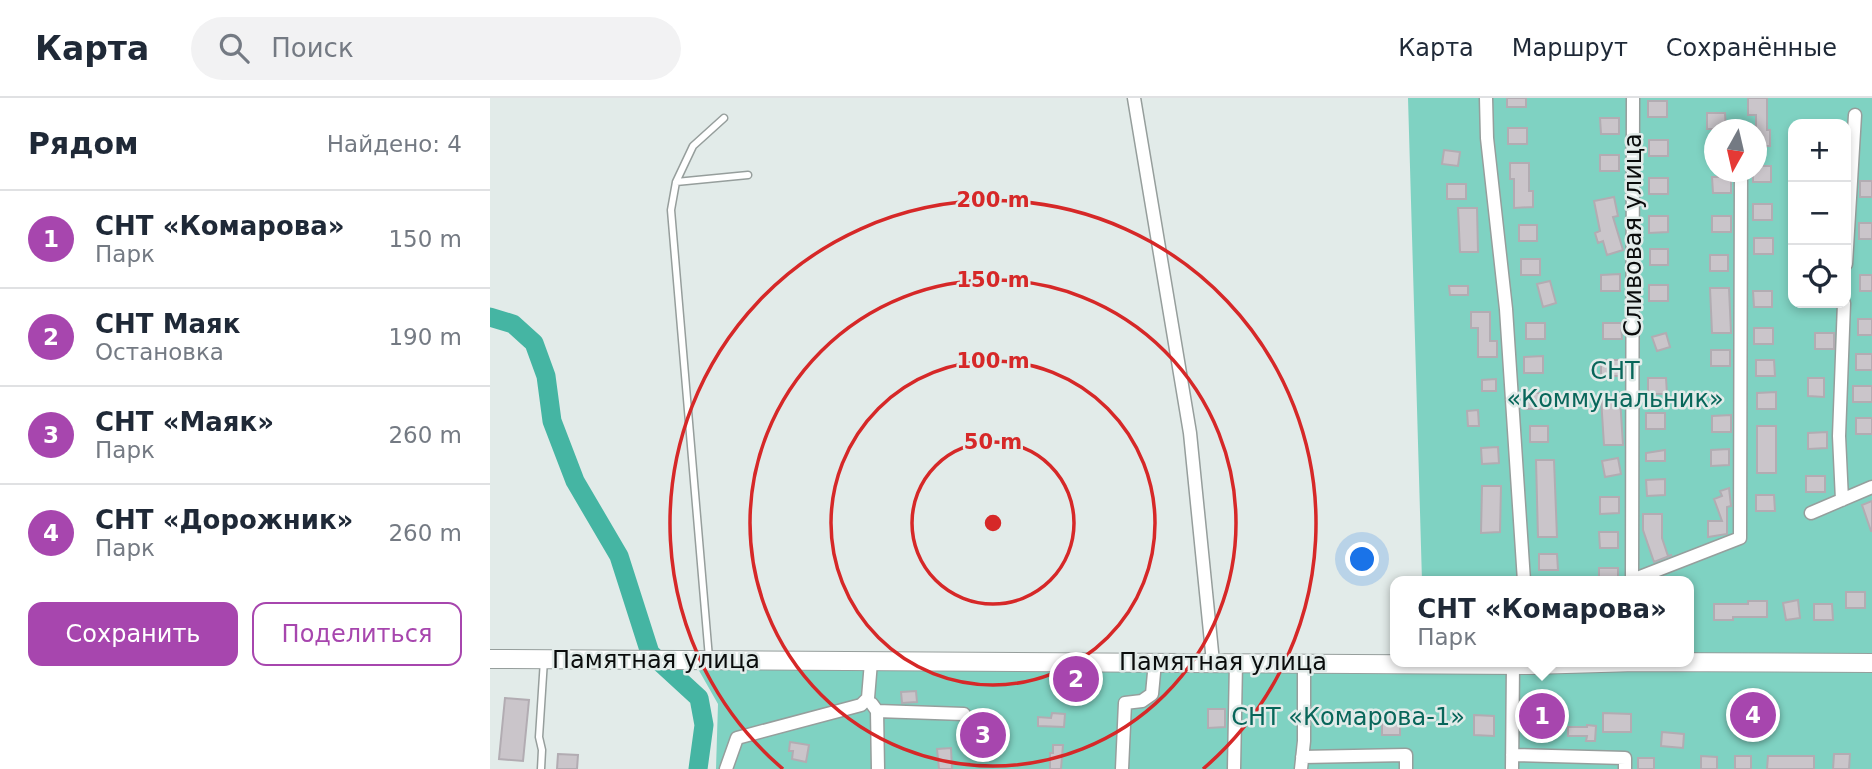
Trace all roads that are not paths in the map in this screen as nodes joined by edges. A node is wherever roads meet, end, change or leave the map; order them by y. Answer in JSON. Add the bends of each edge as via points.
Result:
{"nodes":[{"id":1,"x":1134,"y":98,"type":"edge"},
{"id":2,"x":1486,"y":98,"type":"edge"},
{"id":3,"x":1633,"y":98,"type":"edge"},
{"id":4,"x":1855,"y":115,"type":"dead end"},
{"id":5,"x":724,"y":118,"type":"dead end"},
{"id":6,"x":748,"y":174,"type":"dead end"},
{"id":7,"x":676,"y":182,"type":"junction"},
{"id":8,"x":1741,"y":182,"type":"edge"},
{"id":9,"x":1847,"y":245,"type":"edge"},
{"id":10,"x":1844,"y":308,"type":"edge"},
{"id":11,"x":1872,"y":487,"type":"edge"},
{"id":12,"x":1842,"y":500,"type":"junction"},
{"id":13,"x":1811,"y":513,"type":"dead end"},
{"id":14,"x":1524,"y":576,"type":"edge"},
{"id":15,"x":1632,"y":576,"type":"edge"},
{"id":16,"x":1642,"y":576,"type":"edge"},
{"id":17,"x":490,"y":659,"type":"edge"},
{"id":18,"x":544,"y":659,"type":"junction"},
{"id":19,"x":709,"y":660,"type":"junction"},
{"id":20,"x":1155,"y":662,"type":"junction"},
{"id":21,"x":1213,"y":662,"type":"junction"},
{"id":22,"x":1236,"y":662,"type":"junction"},
{"id":23,"x":1694,"y":662,"type":"edge"},
{"id":24,"x":871,"y":663,"type":"junction"},
{"id":25,"x":1304,"y":663,"type":"junction"},
{"id":26,"x":1390,"y":663,"type":"edge"},
{"id":27,"x":1872,"y":663,"type":"edge"},
{"id":28,"x":1525,"y":667,"type":"edge"},
{"id":29,"x":868,"y":698,"type":"junction"},
{"id":30,"x":877,"y":711,"type":"junction"},
{"id":31,"x":964,"y":713,"type":"dead end"},
{"id":32,"x":1512,"y":762,"type":"edge"},
{"id":33,"x":1302,"y":763,"type":"edge"},
{"id":34,"x":541,"y":769,"type":"edge"},
{"id":35,"x":726,"y":769,"type":"edge"},
{"id":36,"x":878,"y":769,"type":"edge"},
{"id":37,"x":1122,"y":769,"type":"edge"},
{"id":38,"x":1234,"y":769,"type":"edge"},
{"id":39,"x":1406,"y":769,"type":"edge"},
{"id":40,"x":1625,"y":769,"type":"edge"}],
"edges":[{"from":1,"to":21,"type":"street","via":[[1190,433]]},
{"from":2,"to":14,"type":"street"},
{"from":3,"to":15,"type":"street","name":"Сливовая улица"},
{"from":4,"to":9,"type":"street"},
{"from":5,"to":7,"type":"lane","via":[[693,146]]},
{"from":6,"to":7,"type":"lane"},
{"from":7,"to":19,"type":"lane","via":[[671,210]]},
{"from":8,"to":16,"type":"street","via":[[1740,538]]},
{"from":10,"to":12,"type":"street","via":[[1839,436]]},
{"from":11,"to":12,"type":"street"},
{"from":12,"to":13,"type":"street"},
{"from":17,"to":18,"type":"street","name":"Памятная улица"},
{"from":18,"to":19,"type":"street","name":"Памятная улица"},
{"from":18,"to":34,"type":"lane"},
{"from":19,"to":24,"type":"street","name":"Памятная улица"},
{"from":20,"to":21,"type":"street","name":"Памятная улица"},
{"from":20,"to":24,"type":"street","name":"Памятная улица"},
{"from":20,"to":37,"type":"street","via":[[1152,694],[1125,703]]},
{"from":21,"to":22,"type":"street","name":"Памятная улица"},
{"from":22,"to":25,"type":"street","name":"Памятная улица"},
{"from":22,"to":38,"type":"street"},
{"from":23,"to":27,"type":"street","name":"Памятная улица"},
{"from":24,"to":29,"type":"street"},
{"from":25,"to":26,"type":"street","name":"Памятная улица"},
{"from":25,"to":33,"type":"street"},
{"from":28,"to":32,"type":"street"},
{"from":29,"to":30,"type":"street"},
{"from":29,"to":35,"type":"street","via":[[861,705],[737,738]]},
{"from":30,"to":31,"type":"street"},
{"from":30,"to":36,"type":"street"},
{"from":32,"to":40,"type":"street","via":[[1625,758]]},
{"from":33,"to":39,"type":"street","via":[[1406,755]]}]}
